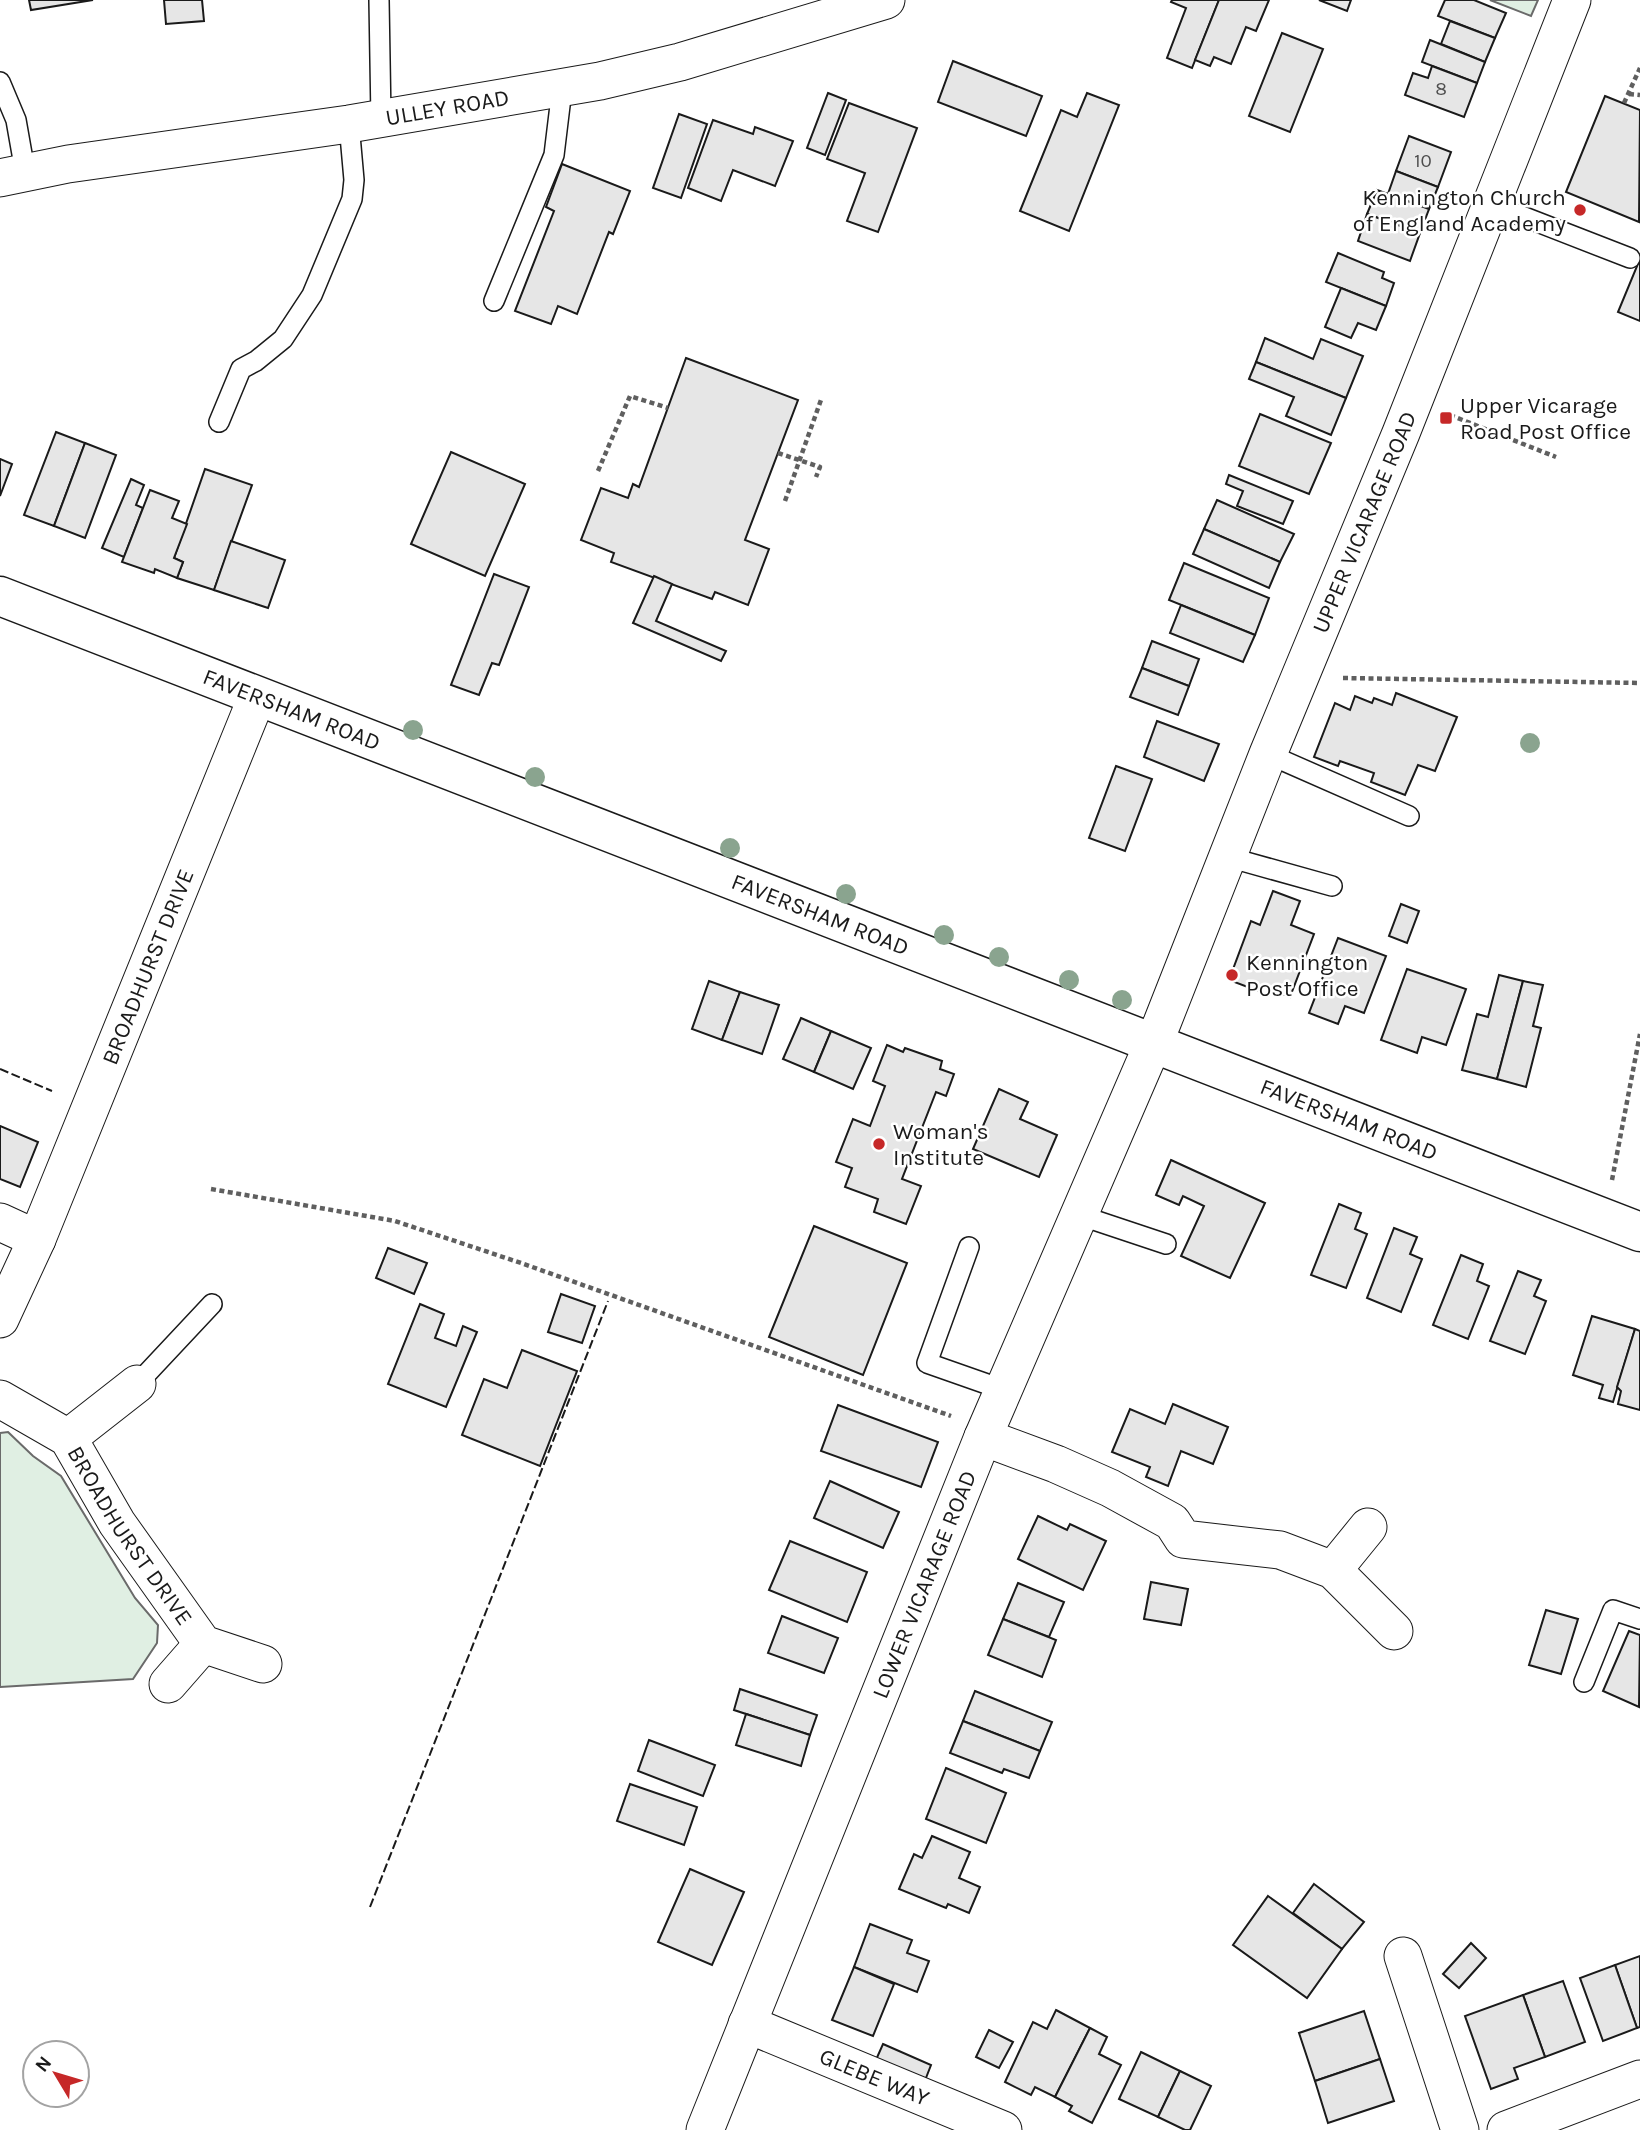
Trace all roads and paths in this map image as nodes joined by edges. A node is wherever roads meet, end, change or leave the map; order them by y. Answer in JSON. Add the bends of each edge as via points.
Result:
{"nodes":[{"id":1,"x":379,"y":0,"type":"edge"},
{"id":2,"x":886,"y":0,"type":"edge"},
{"id":3,"x":1572,"y":0,"type":"edge"},
{"id":4,"x":844,"y":6,"type":"edge"},
{"id":5,"x":802,"y":12,"type":"edge"},
{"id":6,"x":1640,"y":68,"type":"edge"},
{"id":7,"x":0,"y":82,"type":"edge"},
{"id":8,"x":562,"y":89,"type":"junction"},
{"id":9,"x":1629,"y":94,"type":"junction"},
{"id":10,"x":1640,"y":95,"type":"edge"},
{"id":11,"x":1624,"y":103,"type":"dead end"},
{"id":12,"x":365,"y":122,"type":"junction"},
{"id":13,"x":8,"y":123,"type":"edge"},
{"id":14,"x":13,"y":174,"type":"edge"},
{"id":15,"x":1491,"y":204,"type":"junction"},
{"id":16,"x":1630,"y":258,"type":"dead end"},
{"id":17,"x":494,"y":301,"type":"dead end"},
{"id":18,"x":822,"y":397,"type":"dead end"},
{"id":19,"x":1414,"y":401,"type":"junction"},
{"id":20,"x":668,"y":408,"type":"dead end"},
{"id":21,"x":219,"y":422,"type":"dead end"},
{"id":22,"x":778,"y":453,"type":"dead end"},
{"id":23,"x":1556,"y":457,"type":"dead end"},
{"id":24,"x":799,"y":460,"type":"junction"},
{"id":25,"x":598,"y":471,"type":"dead end"},
{"id":26,"x":816,"y":477,"type":"dead end"},
{"id":27,"x":785,"y":501,"type":"dead end"},
{"id":28,"x":0,"y":596,"type":"edge"},
{"id":29,"x":1300,"y":678,"type":"junction"},
{"id":30,"x":1640,"y":683,"type":"edge"},
{"id":31,"x":257,"y":697,"type":"junction"},
{"id":32,"x":1268,"y":754,"type":"junction"},
{"id":33,"x":1409,"y":816,"type":"dead end"},
{"id":34,"x":1227,"y":857,"type":"junction"},
{"id":35,"x":1332,"y":886,"type":"dead end"},
{"id":36,"x":1640,"y":1034,"type":"edge"},
{"id":37,"x":1154,"y":1042,"type":"junction"},
{"id":38,"x":211,"y":1189,"type":"dead end"},
{"id":39,"x":1079,"y":1215,"type":"junction"},
{"id":40,"x":1604,"y":1219,"type":"junction"},
{"id":41,"x":0,"y":1222,"type":"edge"},
{"id":42,"x":1640,"y":1232,"type":"edge"},
{"id":43,"x":37,"y":1239,"type":"junction"},
{"id":44,"x":1166,"y":1244,"type":"dead end"},
{"id":45,"x":969,"y":1247,"type":"dead end"},
{"id":46,"x":212,"y":1304,"type":"dead end"},
{"id":47,"x":0,"y":1319,"type":"edge"},
{"id":48,"x":137,"y":1384,"type":"joint"},
{"id":49,"x":1004,"y":1390,"type":"junction"},
{"id":50,"x":0,"y":1399,"type":"edge"},
{"id":51,"x":985,"y":1433,"type":"junction"},
{"id":52,"x":68,"y":1438,"type":"junction"},
{"id":53,"x":1368,"y":1527,"type":"dead end"},
{"id":54,"x":1333,"y":1570,"type":"junction"},
{"id":55,"x":1640,"y":1619,"type":"edge"},
{"id":56,"x":1394,"y":1631,"type":"dead end"},
{"id":57,"x":203,"y":1644,"type":"junction"},
{"id":58,"x":262,"y":1664,"type":"dead end"},
{"id":59,"x":1584,"y":1682,"type":"dead end"},
{"id":60,"x":168,"y":1684,"type":"dead end"},
{"id":61,"x":1403,"y":1956,"type":"dead end"},
{"id":62,"x":747,"y":2024,"type":"junction"},
{"id":63,"x":1640,"y":2079,"type":"edge"},
{"id":64,"x":705,"y":2130,"type":"edge"},
{"id":65,"x":1003,"y":2130,"type":"edge"},
{"id":66,"x":1460,"y":2130,"type":"edge"},
{"id":67,"x":1506,"y":2130,"type":"edge"}],
"edges":[{"from":1,"to":12,"type":"lane"},
{"from":2,"to":4,"type":"street","name":"ULLEY ROAD"},
{"from":3,"to":15,"type":"street","name":"UPPER VICARAGE ROAD"},
{"from":4,"to":5,"type":"street","name":"ULLEY ROAD"},
{"from":5,"to":8,"type":"street","name":"ULLEY ROAD","via":[[680,62]]},
{"from":6,"to":9,"type":"path"},
{"from":7,"to":13,"type":"lane"},
{"from":8,"to":12,"type":"street","name":"ULLEY ROAD"},
{"from":8,"to":17,"type":"lane","via":[[554,155]]},
{"from":9,"to":10,"type":"path"},
{"from":9,"to":11,"type":"path"},
{"from":12,"to":14,"type":"street","name":"ULLEY ROAD"},
{"from":12,"to":21,"type":"lane","via":[[352,200],[312,295],[283,339],[241,369]]},
{"from":13,"to":14,"type":"lane"},
{"from":15,"to":16,"type":"lane"},
{"from":15,"to":19,"type":"street","name":"UPPER VICARAGE ROAD"},
{"from":18,"to":24,"type":"path"},
{"from":19,"to":23,"type":"path"},
{"from":19,"to":29,"type":"street","name":"UPPER VICARAGE ROAD"},
{"from":20,"to":25,"type":"path","via":[[630,396]]},
{"from":22,"to":24,"type":"path"},
{"from":24,"to":26,"type":"path","via":[[820,467]]},
{"from":24,"to":27,"type":"path"},
{"from":28,"to":31,"type":"main road","name":"FAVERSHAM ROAD"},
{"from":29,"to":30,"type":"path"},
{"from":29,"to":32,"type":"street","name":"UPPER VICARAGE ROAD"},
{"from":31,"to":37,"type":"main road","name":"FAVERSHAM ROAD"},
{"from":31,"to":43,"type":"street","name":"BROADHURST DRIVE"},
{"from":32,"to":33,"type":"lane"},
{"from":32,"to":34,"type":"street","name":"UPPER VICARAGE ROAD"},
{"from":34,"to":35,"type":"lane"},
{"from":34,"to":37,"type":"street","name":"UPPER VICARAGE ROAD"},
{"from":36,"to":40,"type":"path"},
{"from":37,"to":39,"type":"street","name":"LOWER VICARAGE ROAD"},
{"from":37,"to":40,"type":"main road","name":"FAVERSHAM ROAD"},
{"from":38,"to":51,"type":"path","via":[[395,1222],[532,1267]]},
{"from":39,"to":44,"type":"lane"},
{"from":39,"to":49,"type":"street","name":"LOWER VICARAGE ROAD"},
{"from":40,"to":42,"type":"main road","name":"FAVERSHAM ROAD"},
{"from":41,"to":43,"type":"street"},
{"from":43,"to":47,"type":"street","name":"BROADHURST DRIVE"},
{"from":45,"to":49,"type":"lane","via":[[927,1363]]},
{"from":46,"to":48,"type":"lane"},
{"from":48,"to":52,"type":"street"},
{"from":49,"to":51,"type":"street","name":"LOWER VICARAGE ROAD"},
{"from":50,"to":52,"type":"street","name":"BROADHURST DRIVE"},
{"from":51,"to":54,"type":"street","via":[[1110,1488],[1172,1522],[1183,1539],[1280,1550]]},
{"from":51,"to":62,"type":"street","name":"LOWER VICARAGE ROAD"},
{"from":52,"to":57,"type":"street","name":"BROADHURST DRIVE","via":[[117,1523]]},
{"from":53,"to":54,"type":"street"},
{"from":54,"to":56,"type":"street"},
{"from":55,"to":59,"type":"lane","via":[[1614,1610]]},
{"from":57,"to":58,"type":"street","name":"BROADHURST DRIVE"},
{"from":57,"to":60,"type":"street"},
{"from":61,"to":66,"type":"street"},
{"from":62,"to":64,"type":"street","name":"LOWER VICARAGE ROAD"},
{"from":62,"to":65,"type":"street","name":"GLEBE WAY"},
{"from":63,"to":67,"type":"street"}]}
